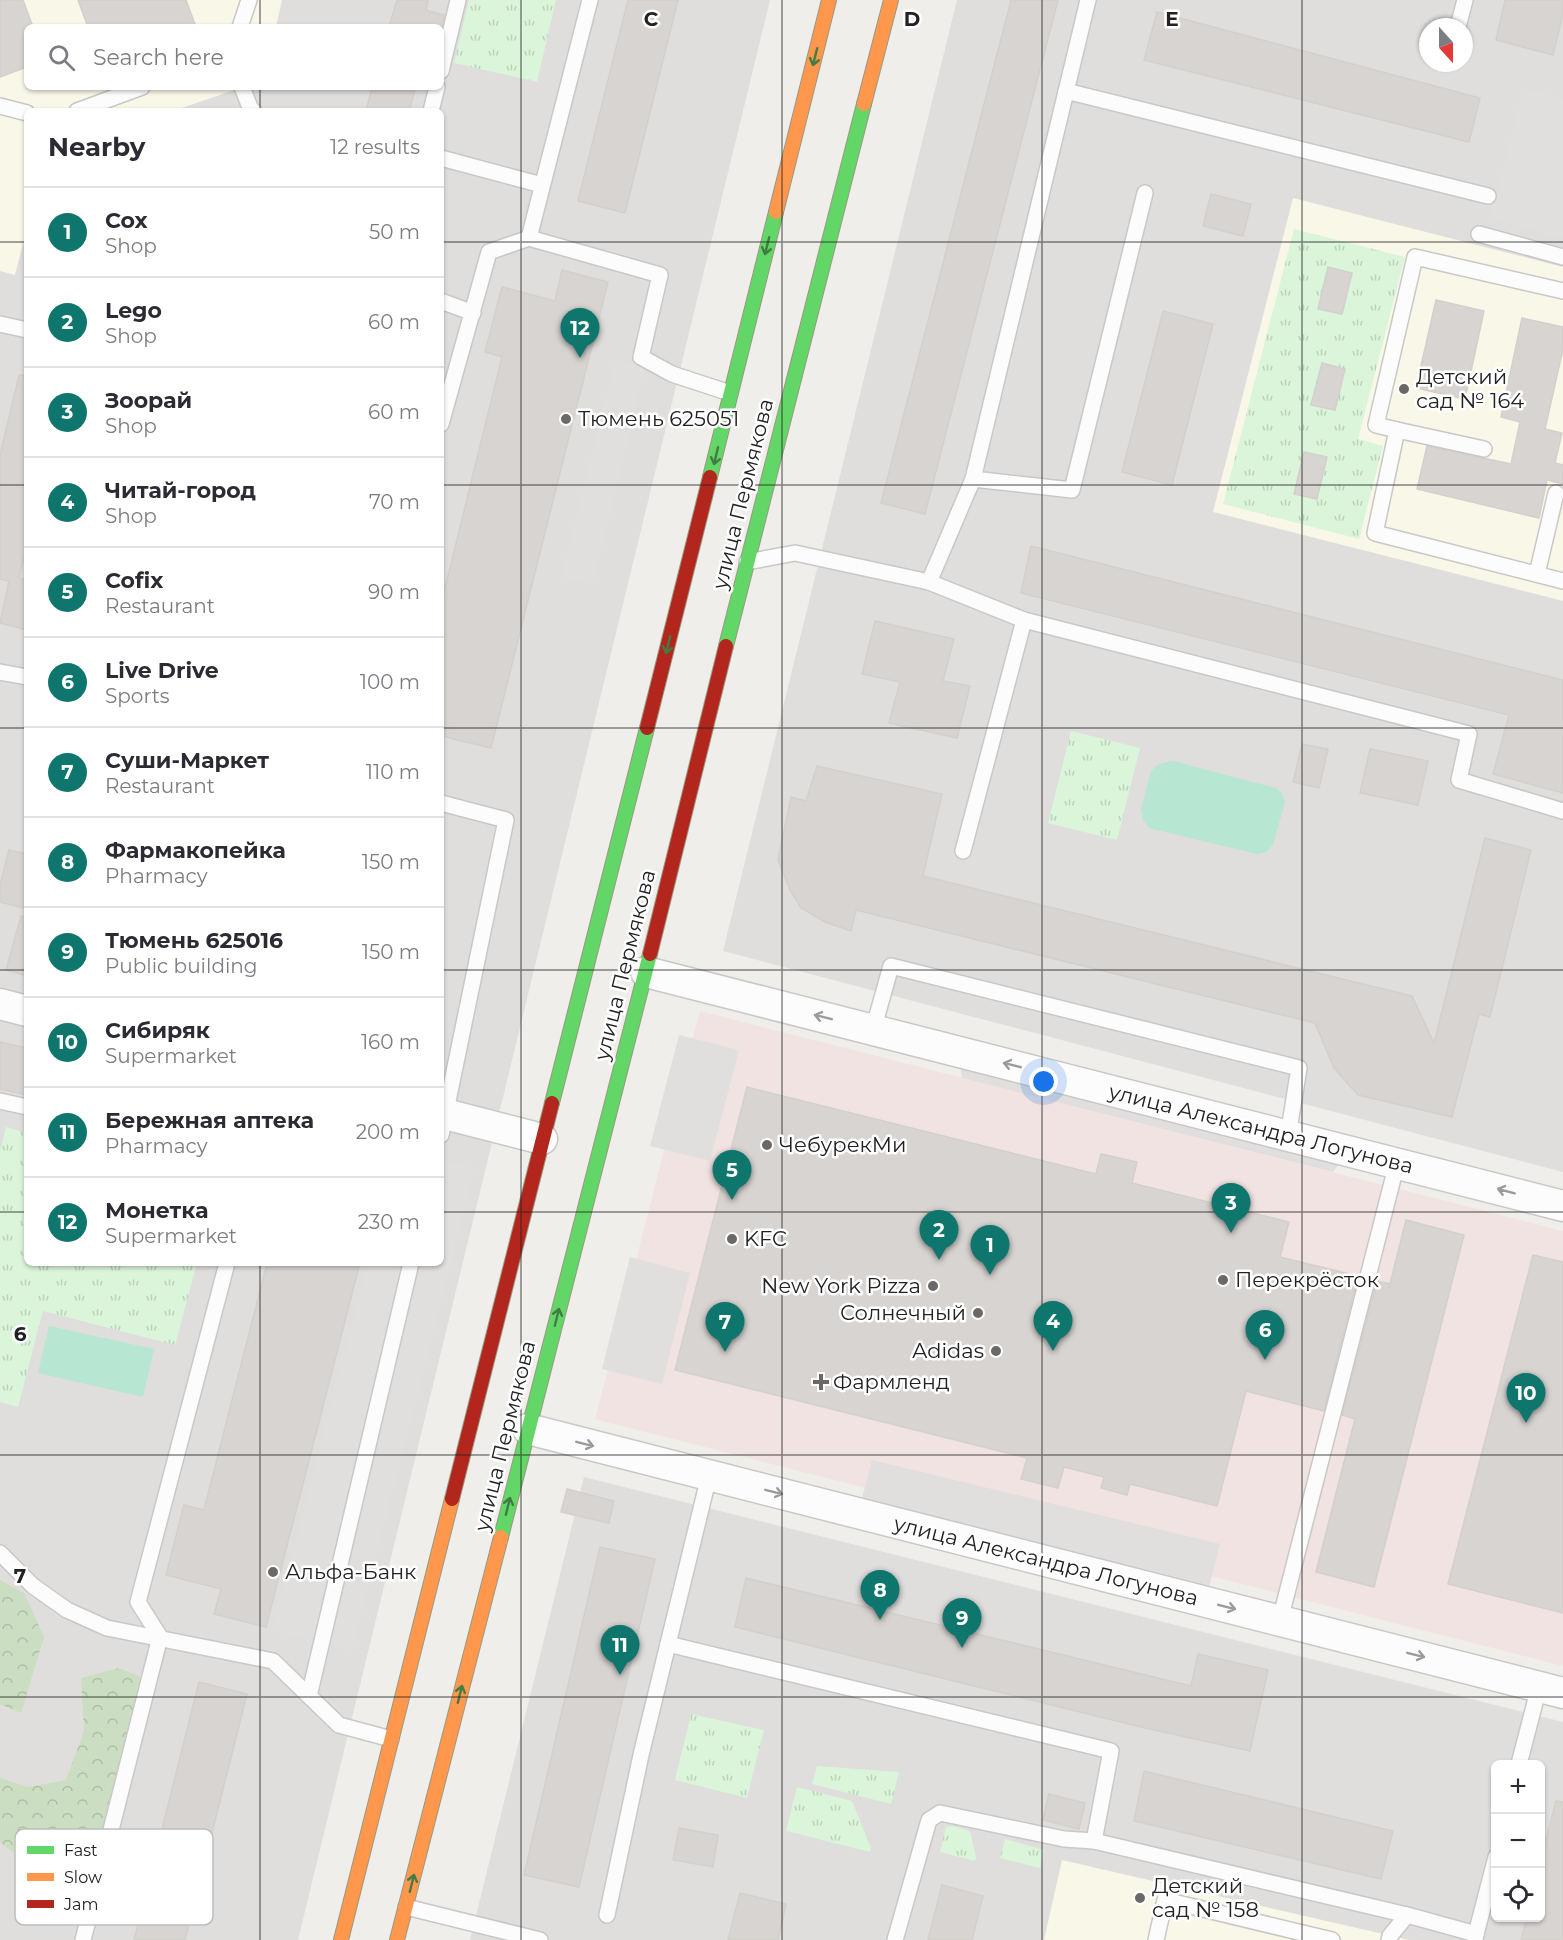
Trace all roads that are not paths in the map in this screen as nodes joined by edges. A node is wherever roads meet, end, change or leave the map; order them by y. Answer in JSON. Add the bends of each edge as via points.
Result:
{"nodes":[{"id":1,"x":249,"y":0,"type":"edge"},
{"id":2,"x":458,"y":0,"type":"edge"},
{"id":3,"x":591,"y":0,"type":"edge"},
{"id":4,"x":829,"y":0,"type":"edge"},
{"id":5,"x":891,"y":0,"type":"edge"},
{"id":6,"x":1088,"y":0,"type":"edge"},
{"id":7,"x":1465,"y":0,"type":"edge"},
{"id":8,"x":1460,"y":18,"type":"edge"},
{"id":9,"x":241,"y":24,"type":"edge"},
{"id":10,"x":444,"y":58,"type":"edge"},
{"id":11,"x":134,"y":90,"type":"edge"},
{"id":12,"x":243,"y":90,"type":"edge"},
{"id":13,"x":436,"y":90,"type":"edge"},
{"id":14,"x":1066,"y":91,"type":"junction"},
{"id":15,"x":0,"y":106,"type":"edge"},
{"id":16,"x":85,"y":108,"type":"edge"},
{"id":17,"x":250,"y":108,"type":"edge"},
{"id":18,"x":432,"y":108,"type":"edge"},
{"id":19,"x":24,"y":112,"type":"edge"},
{"id":20,"x":444,"y":159,"type":"edge"},
{"id":21,"x":542,"y":185,"type":"junction"},
{"id":22,"x":1145,"y":194,"type":"dead end"},
{"id":23,"x":1488,"y":196,"type":"dead end"},
{"id":24,"x":1479,"y":234,"type":"dead end"},
{"id":25,"x":529,"y":238,"type":"junction"},
{"id":26,"x":1563,"y":257,"type":"edge"},
{"id":27,"x":1563,"y":291,"type":"edge"},
{"id":28,"x":444,"y":302,"type":"edge"},
{"id":29,"x":473,"y":312,"type":"junction"},
{"id":30,"x":0,"y":324,"type":"edge"},
{"id":31,"x":24,"y":329,"type":"edge"},
{"id":32,"x":730,"y":393,"type":"junction"},
{"id":33,"x":444,"y":414,"type":"edge"},
{"id":34,"x":1397,"y":430,"type":"junction"},
{"id":35,"x":1484,"y":449,"type":"dead end"},
{"id":36,"x":973,"y":479,"type":"junction"},
{"id":37,"x":1556,"y":493,"type":"dead end"},
{"id":38,"x":747,"y":562,"type":"junction"},
{"id":39,"x":1537,"y":574,"type":"junction"},
{"id":40,"x":1563,"y":581,"type":"edge"},
{"id":41,"x":929,"y":582,"type":"junction"},
{"id":42,"x":1024,"y":620,"type":"junction"},
{"id":43,"x":0,"y":672,"type":"edge"},
{"id":44,"x":24,"y":676,"type":"edge"},
{"id":45,"x":444,"y":804,"type":"edge"},
{"id":46,"x":1563,"y":811,"type":"edge"},
{"id":47,"x":963,"y":851,"type":"dead end"},
{"id":48,"x":646,"y":972,"type":"junction"},
{"id":49,"x":0,"y":1004,"type":"edge"},
{"id":50,"x":24,"y":1010,"type":"edge"},
{"id":51,"x":873,"y":1030,"type":"junction"},
{"id":52,"x":0,"y":1101,"type":"edge"},
{"id":53,"x":24,"y":1106,"type":"edge"},
{"id":54,"x":444,"y":1116,"type":"edge"},
{"id":55,"x":444,"y":1121,"type":"edge"},
{"id":56,"x":1288,"y":1136,"type":"junction"},
{"id":57,"x":542,"y":1139,"type":"junction"},
{"id":58,"x":1397,"y":1162,"type":"junction"},
{"id":59,"x":1563,"y":1206,"type":"edge"},
{"id":60,"x":226,"y":1266,"type":"edge"},
{"id":61,"x":410,"y":1266,"type":"edge"},
{"id":62,"x":528,"y":1430,"type":"junction"},
{"id":63,"x":709,"y":1476,"type":"junction"},
{"id":64,"x":0,"y":1552,"type":"edge"},
{"id":65,"x":1280,"y":1620,"type":"junction"},
{"id":66,"x":160,"y":1637,"type":"junction"},
{"id":67,"x":668,"y":1644,"type":"junction"},
{"id":68,"x":1551,"y":1690,"type":"edge"},
{"id":69,"x":309,"y":1696,"type":"junction"},
{"id":70,"x":391,"y":1739,"type":"junction"},
{"id":71,"x":1521,"y":1760,"type":"edge"},
{"id":72,"x":111,"y":1829,"type":"edge"},
{"id":73,"x":1094,"y":1841,"type":"junction"},
{"id":74,"x":1493,"y":1868,"type":"edge"},
{"id":75,"x":406,"y":1907,"type":"junction"},
{"id":76,"x":607,"y":1915,"type":"dead end"},
{"id":77,"x":1407,"y":1915,"type":"junction"},
{"id":78,"x":87,"y":1925,"type":"edge"},
{"id":79,"x":1475,"y":1937,"type":"edge"},
{"id":80,"x":83,"y":1940,"type":"edge"},
{"id":81,"x":341,"y":1940,"type":"edge"},
{"id":82,"x":397,"y":1940,"type":"edge"},
{"id":83,"x":540,"y":1940,"type":"edge"},
{"id":84,"x":895,"y":1940,"type":"edge"},
{"id":85,"x":1156,"y":1940,"type":"edge"},
{"id":86,"x":1332,"y":1940,"type":"edge"},
{"id":87,"x":1389,"y":1940,"type":"edge"}],
"edges":[{"from":1,"to":9,"type":"lane"},
{"from":2,"to":10,"type":"lane"},
{"from":3,"to":21,"type":"lane"},
{"from":4,"to":32,"type":"main road","name":"улица Пермякова","one_way":true},
{"from":5,"to":38,"type":"main road","name":"улица Пермякова"},
{"from":6,"to":14,"type":"lane"},
{"from":7,"to":8,"type":"lane"},
{"from":11,"to":16,"type":"lane"},
{"from":12,"to":17,"type":"lane"},
{"from":13,"to":18,"type":"lane"},
{"from":14,"to":23,"type":"lane"},
{"from":14,"to":36,"type":"lane"},
{"from":15,"to":19,"type":"lane"},
{"from":20,"to":21,"type":"lane"},
{"from":21,"to":25,"type":"lane"},
{"from":22,"to":36,"type":"lane","via":[[1072,490]]},
{"from":24,"to":26,"type":"lane"},
{"from":25,"to":29,"type":"lane","via":[[489,252]]},
{"from":25,"to":32,"type":"lane","via":[[660,274],[641,357],[672,375]]},
{"from":27,"to":34,"type":"lane","via":[[1415,257],[1376,425]]},
{"from":28,"to":29,"type":"lane"},
{"from":29,"to":33,"type":"lane"},
{"from":30,"to":31,"type":"lane"},
{"from":32,"to":57,"type":"main road","name":"улица Пермякова","one_way":true},
{"from":34,"to":35,"type":"lane"},
{"from":34,"to":39,"type":"lane","via":[[1375,533]]},
{"from":36,"to":41,"type":"lane"},
{"from":37,"to":39,"type":"lane"},
{"from":38,"to":41,"type":"lane","via":[[795,553]]},
{"from":38,"to":48,"type":"main road","name":"улица Пермякова"},
{"from":39,"to":40,"type":"lane"},
{"from":41,"to":42,"type":"lane"},
{"from":42,"to":46,"type":"lane","via":[[1469,734],[1460,780]]},
{"from":42,"to":47,"type":"lane"},
{"from":43,"to":44,"type":"lane"},
{"from":45,"to":54,"type":"lane","via":[[506,820]]},
{"from":51,"to":48,"type":"street","name":"улица Александра Логунова","one_way":true},
{"from":62,"to":48,"type":"main road","name":"улица Пермякова","one_way":true},
{"from":49,"to":50,"type":"street"},
{"from":56,"to":51,"type":"street","name":"улица Александра Логунова","one_way":true},
{"from":51,"to":56,"type":"lane","via":[[891,966],[1299,1068]]},
{"from":52,"to":53,"type":"lane"},
{"from":55,"to":57,"type":"street"},
{"from":56,"to":58,"type":"street","name":"улица Александра Логунова"},
{"from":57,"to":70,"type":"main road","name":"улица Пермякова"},
{"from":59,"to":58,"type":"street","name":"улица Александра Логунова","one_way":true},
{"from":58,"to":65,"type":"lane"},
{"from":60,"to":66,"type":"lane","via":[[138,1602]]},
{"from":61,"to":69,"type":"lane"},
{"from":62,"to":63,"type":"street","name":"улица Александра Логунова","one_way":true},
{"from":75,"to":62,"type":"main road","name":"улица Пермякова","one_way":true},
{"from":63,"to":65,"type":"street","name":"улица Александра Логунова","one_way":true},
{"from":63,"to":67,"type":"lane"},
{"from":64,"to":66,"type":"lane","via":[[33,1586],[67,1610],[107,1628]]},
{"from":65,"to":68,"type":"street","name":"улица Александра Логунова","one_way":true},
{"from":66,"to":69,"type":"lane","via":[[273,1661]]},
{"from":66,"to":72,"type":"lane"},
{"from":67,"to":73,"type":"lane","via":[[1111,1751]]},
{"from":67,"to":76,"type":"lane"},
{"from":68,"to":71,"type":"lane"},
{"from":69,"to":70,"type":"lane","via":[[339,1725]]},
{"from":70,"to":81,"type":"main road","name":"улица Пермякова"},
{"from":73,"to":77,"type":"lane"},
{"from":73,"to":84,"type":"lane","via":[[1064,1839],[940,1813],[930,1820]]},
{"from":74,"to":79,"type":"lane"},
{"from":75,"to":82,"type":"main road","name":"улица Пермякова"},
{"from":75,"to":83,"type":"lane"},
{"from":77,"to":79,"type":"lane"},
{"from":77,"to":87,"type":"lane"},
{"from":78,"to":80,"type":"lane"},
{"from":85,"to":86,"type":"lane","via":[[1165,1899]]}]}
